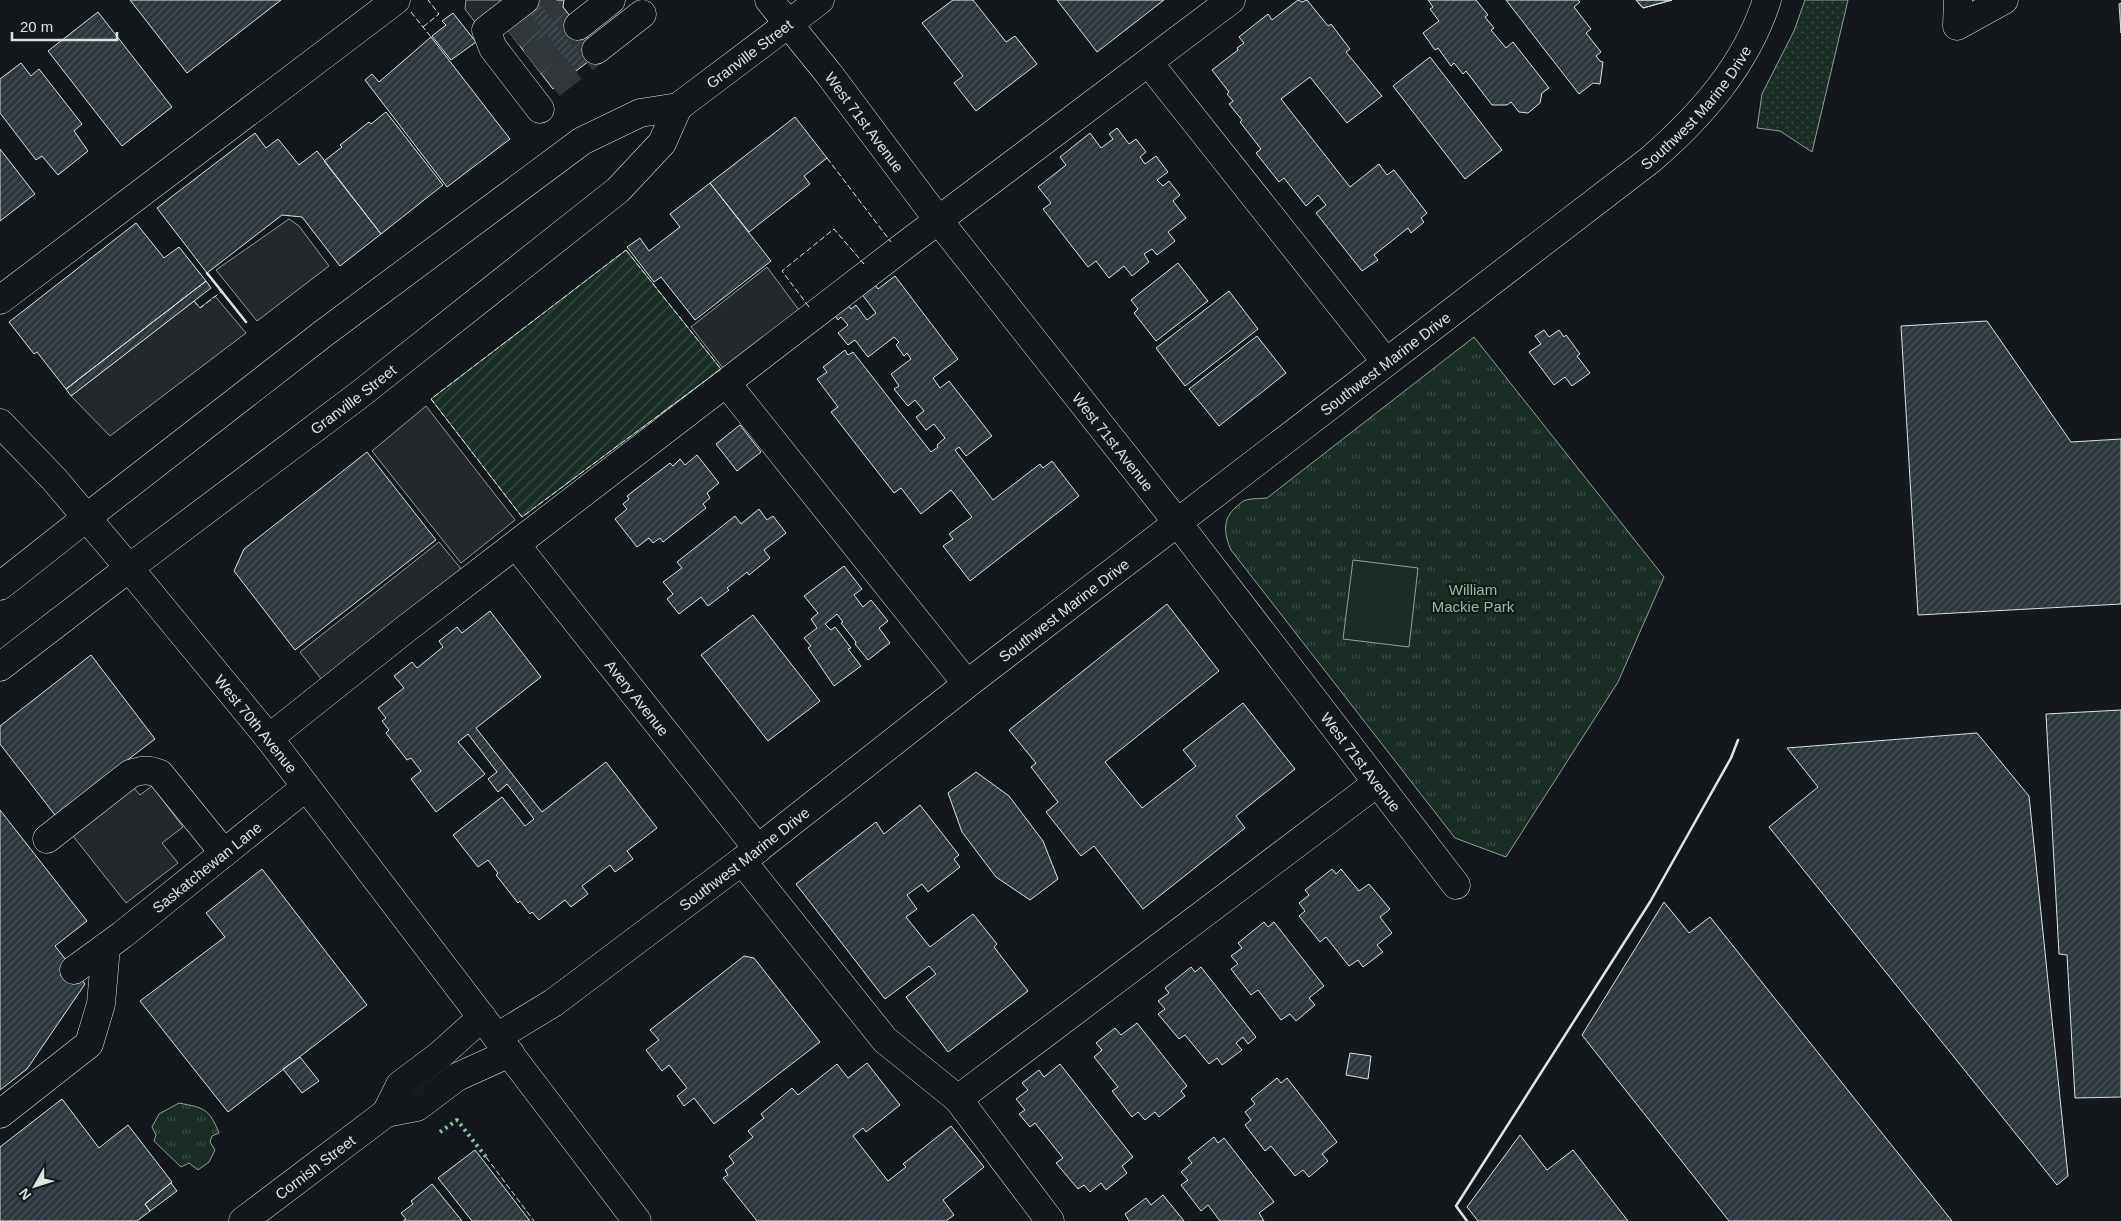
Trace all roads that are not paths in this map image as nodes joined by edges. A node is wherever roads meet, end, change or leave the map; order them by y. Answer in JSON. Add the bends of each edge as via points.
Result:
{"nodes":[{"id":1,"x":396,"y":0,"type":"edge"},
{"id":2,"x":525,"y":0,"type":"edge"},
{"id":3,"x":611,"y":0,"type":"edge"},
{"id":4,"x":769,"y":0,"type":"edge"},
{"id":5,"x":820,"y":0,"type":"edge"},
{"id":6,"x":1231,"y":0,"type":"edge"},
{"id":7,"x":1767,"y":0,"type":"edge"},
{"id":8,"x":2004,"y":0,"type":"edge"},
{"id":9,"x":640,"y":12,"type":"edge"},
{"id":10,"x":1958,"y":13,"type":"edge"},
{"id":11,"x":788,"y":24,"type":"junction"},
{"id":12,"x":578,"y":26,"type":"tunnel mouth"},
{"id":13,"x":596,"y":50,"type":"tunnel mouth"},
{"id":14,"x":1149,"y":63,"type":"junction"},
{"id":15,"x":541,"y":98,"type":"dead end"},
{"id":16,"x":678,"y":106,"type":"junction"},
{"id":17,"x":939,"y":221,"type":"junction"},
{"id":18,"x":0,"y":300,"type":"edge"},
{"id":19,"x":1386,"y":362,"type":"junction"},
{"id":20,"x":727,"y":384,"type":"junction"},
{"id":21,"x":0,"y":423,"type":"edge"},
{"id":22,"x":86,"y":518,"type":"junction"},
{"id":23,"x":1177,"y":522,"type":"junction"},
{"id":24,"x":516,"y":546,"type":"junction"},
{"id":25,"x":129,"y":568,"type":"junction"},
{"id":26,"x":0,"y":586,"type":"edge"},
{"id":27,"x":0,"y":667,"type":"edge"},
{"id":28,"x":968,"y":684,"type":"junction"},
{"id":29,"x":269,"y":738,"type":"junction"},
{"id":30,"x":1377,"y":783,"type":"junction"},
{"id":31,"x":306,"y":786,"type":"junction"},
{"id":32,"x":47,"y":839,"type":"dead end"},
{"id":33,"x":224,"y":853,"type":"junction"},
{"id":34,"x":750,"y":855,"type":"junction"},
{"id":35,"x":1456,"y":885,"type":"dead end"},
{"id":36,"x":106,"y":947,"type":"junction"},
{"id":37,"x":74,"y":970,"type":"dead end"},
{"id":38,"x":496,"y":1036,"type":"junction"},
{"id":39,"x":958,"y":1099,"type":"junction"},
{"id":40,"x":386,"y":1113,"type":"junction"},
{"id":41,"x":0,"y":1114,"type":"edge"},
{"id":42,"x":243,"y":1221,"type":"edge"},
{"id":43,"x":637,"y":1221,"type":"edge"},
{"id":44,"x":1050,"y":1221,"type":"edge"}],
"edges":[{"from":1,"to":18,"type":"main road"},
{"from":2,"to":15,"type":"main road","via":[[486,30],[502,42]]},
{"from":3,"to":12,"type":"main road"},
{"from":4,"to":11,"type":"main road","name":"West 71st Avenue"},
{"from":5,"to":11,"type":"main road","name":"Granville Street"},
{"from":6,"to":14,"type":"main road"},
{"from":7,"to":19,"type":"main road","name":"Southwest Marine Drive","via":[[1750,41],[1732,71],[1677,136]]},
{"from":8,"to":10,"type":"main road"},
{"from":9,"to":13,"type":"main road"},
{"from":11,"to":16,"type":"main road","name":"Granville Street"},
{"from":11,"to":17,"type":"main road","name":"West 71st Avenue"},
{"from":14,"to":17,"type":"main road"},
{"from":14,"to":19,"type":"main road"},
{"from":16,"to":22,"type":"main road","name":"Granville Street","via":[[640,113],[582,141],[324,333]]},
{"from":16,"to":25,"type":"main road","name":"Granville Street","via":[[662,143],[618,190],[359,395]]},
{"from":17,"to":20,"type":"main road"},
{"from":17,"to":23,"type":"main road","name":"West 71st Avenue"},
{"from":19,"to":23,"type":"main road","name":"Southwest Marine Drive"},
{"from":20,"to":24,"type":"main road"},
{"from":20,"to":28,"type":"main road"},
{"from":21,"to":22,"type":"main road","name":"West 70th Avenue"},
{"from":22,"to":25,"type":"main road","name":"West 70th Avenue"},
{"from":22,"to":26,"type":"main road","name":"Granville Street"},
{"from":23,"to":28,"type":"main road","name":"Southwest Marine Drive"},
{"from":23,"to":30,"type":"main road","name":"West 71st Avenue"},
{"from":24,"to":29,"type":"main road"},
{"from":24,"to":34,"type":"main road","name":"Avery Avenue"},
{"from":25,"to":27,"type":"main road","name":"Granville Street"},
{"from":25,"to":29,"type":"main road","name":"West 70th Avenue"},
{"from":28,"to":34,"type":"main road","name":"Southwest Marine Drive"},
{"from":29,"to":31,"type":"main road","name":"West 70th Avenue"},
{"from":30,"to":35,"type":"main road","name":"West 71st Avenue"},
{"from":30,"to":39,"type":"main road"},
{"from":31,"to":33,"type":"main road","name":"Saskatchewan Lane"},
{"from":31,"to":38,"type":"main road","name":"West 70th Avenue"},
{"from":32,"to":33,"type":"main road","via":[[130,774],[152,770],[160,774]]},
{"from":33,"to":36,"type":"main road","name":"Saskatchewan Lane"},
{"from":34,"to":38,"type":"main road","name":"Southwest Marine Drive","via":[[553,1003]]},
{"from":34,"to":39,"type":"main road","name":"Avery Avenue","via":[[885,1040]]},
{"from":36,"to":37,"type":"main road","name":"Saskatchewan Lane"},
{"from":36,"to":41,"type":"main road","via":[[101,1004],[89,1044]]},
{"from":38,"to":40,"type":"main road","name":"Cornish Street","via":[[457,1078],[418,1107]]},
{"from":38,"to":40,"type":"main road","name":"Cornish Street","via":[[440,1055],[400,1085]]},
{"from":38,"to":43,"type":"main road"},
{"from":39,"to":44,"type":"main road","name":"Avery Avenue"},
{"from":40,"to":42,"type":"main road","name":"Cornish Street"}]}
